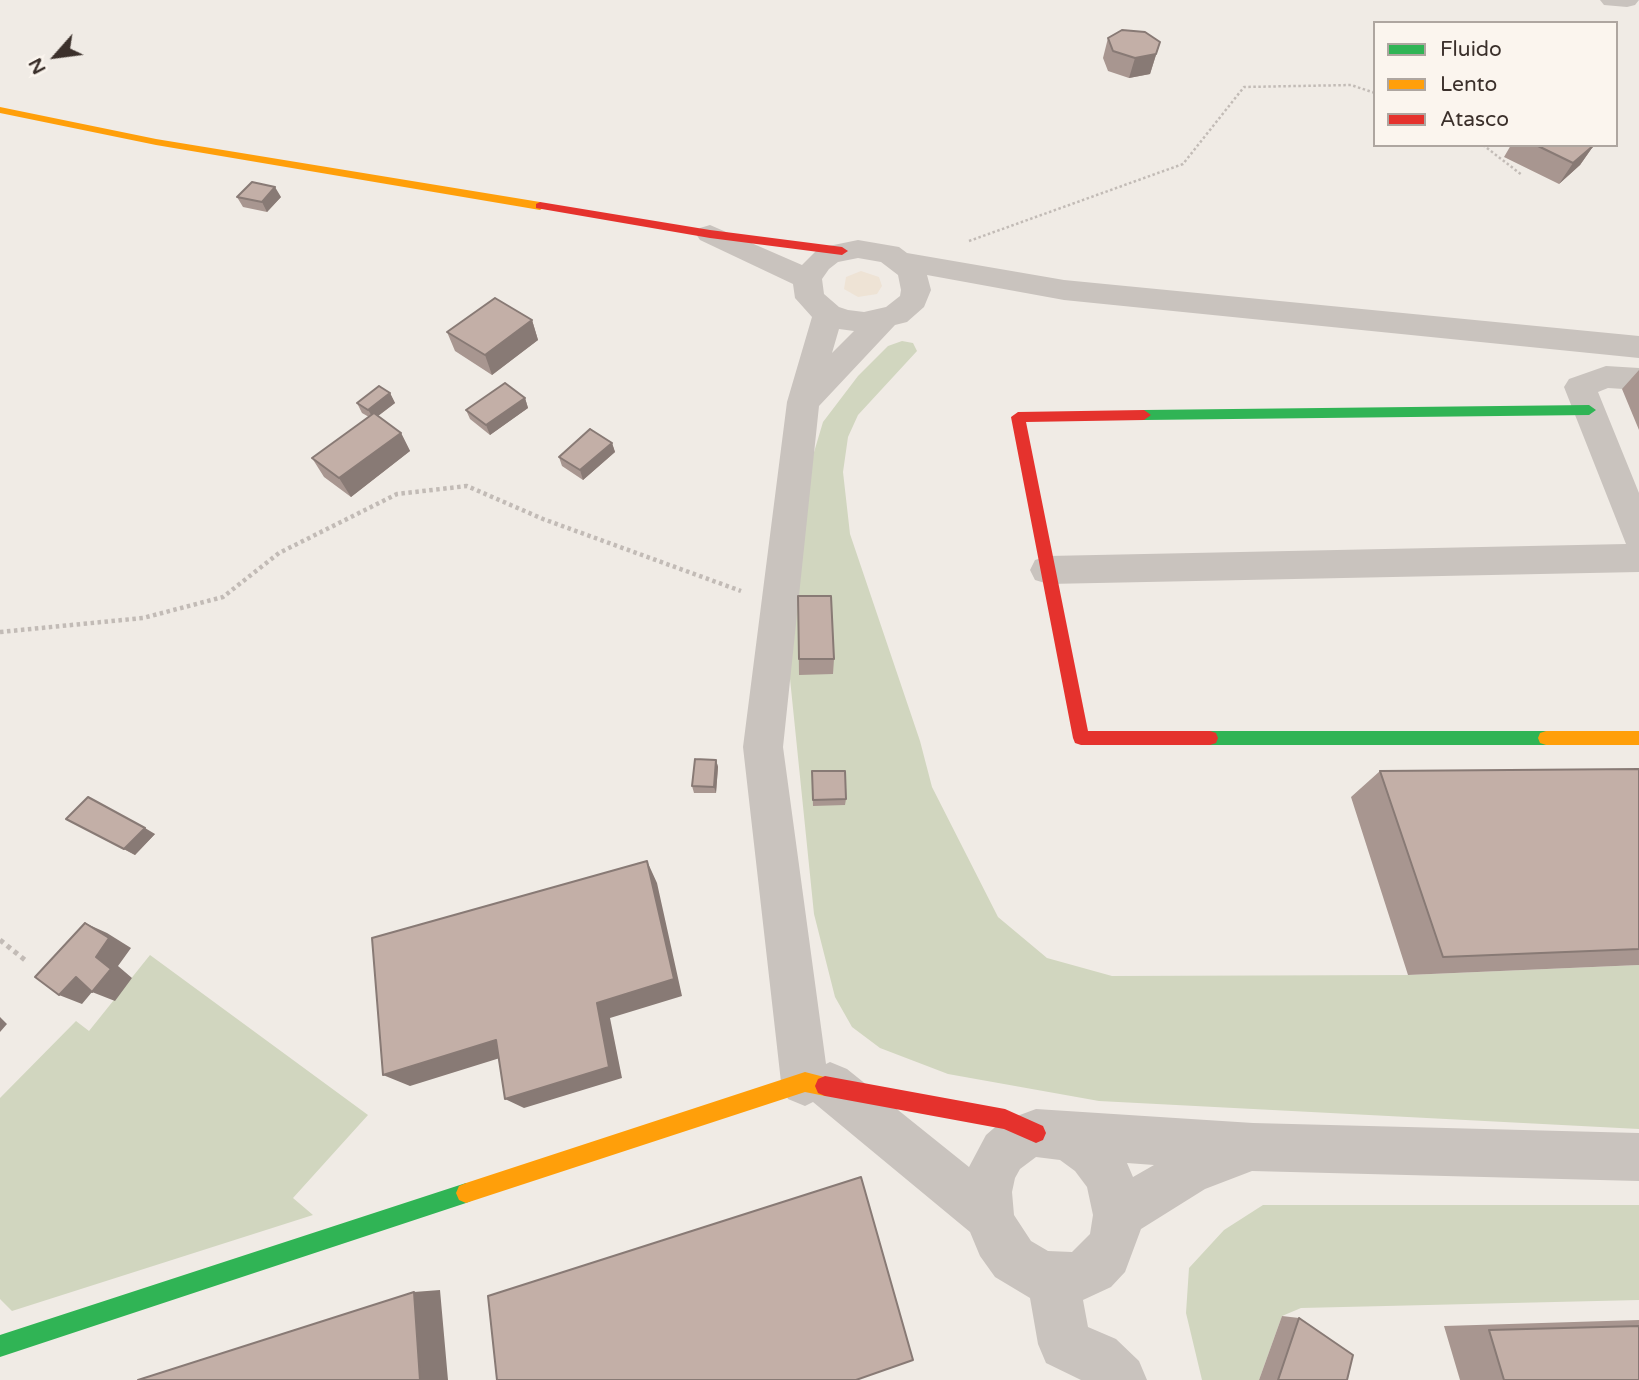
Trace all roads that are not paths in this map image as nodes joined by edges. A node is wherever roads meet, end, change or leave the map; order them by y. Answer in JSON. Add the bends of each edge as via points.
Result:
{"nodes":[{"id":1,"x":1612,"y":0,"type":"edge"},
{"id":2,"x":1627,"y":0,"type":"edge"},
{"id":3,"x":0,"y":110,"type":"edge"},
{"id":4,"x":710,"y":234,"type":"junction"},
{"id":5,"x":842,"y":251,"type":"junction"},
{"id":6,"x":908,"y":263,"type":"junction"},
{"id":7,"x":807,"y":279,"type":"junction"},
{"id":8,"x":1011,"y":281,"type":"junction"},
{"id":9,"x":913,"y":300,"type":"junction"},
{"id":10,"x":828,"y":314,"type":"junction"},
{"id":11,"x":883,"y":320,"type":"junction"},
{"id":12,"x":1639,"y":346,"type":"edge"},
{"id":13,"x":1639,"y":379,"type":"edge"},
{"id":14,"x":803,"y":402,"type":"junction"},
{"id":15,"x":1589,"y":410,"type":"junction"},
{"id":16,"x":1639,"y":536,"type":"edge"},
{"id":17,"x":1639,"y":558,"type":"edge"},
{"id":18,"x":1048,"y":570,"type":"junction"},
{"id":19,"x":1639,"y":738,"type":"edge"},
{"id":20,"x":817,"y":1083,"type":"junction"},
{"id":21,"x":1046,"y":1134,"type":"junction"},
{"id":22,"x":1253,"y":1147,"type":"junction"},
{"id":23,"x":1639,"y":1157,"type":"edge"},
{"id":24,"x":989,"y":1215,"type":"junction"},
{"id":25,"x":1118,"y":1215,"type":"junction"},
{"id":26,"x":1053,"y":1279,"type":"junction"},
{"id":27,"x":0,"y":1346,"type":"edge"},
{"id":28,"x":1120,"y":1380,"type":"edge"}],
"edges":[{"from":1,"to":2,"type":"street"},
{"from":3,"to":4,"type":"street","via":[[156,142]]},
{"from":4,"to":5,"type":"street"},
{"from":4,"to":7,"type":"street"},
{"from":5,"to":6,"type":"street","via":[[874,250]]},
{"from":5,"to":7,"type":"street","via":[[819,262]]},
{"from":6,"to":8,"type":"street"},
{"from":6,"to":9,"type":"street","via":[[916,280]]},
{"from":7,"to":10,"type":"street","via":[[810,298]]},
{"from":8,"to":9,"type":"street"},
{"from":8,"to":12,"type":"street"},
{"from":9,"to":11,"type":"street"},
{"from":10,"to":11,"type":"street","via":[[845,320]]},
{"from":10,"to":14,"type":"street"},
{"from":11,"to":14,"type":"street"},
{"from":13,"to":15,"type":"street","via":[[1606,377],[1580,387]]},
{"from":14,"to":20,"type":"street","via":[[763,747]]},
{"from":15,"to":16,"type":"street"},
{"from":15,"to":18,"type":"street","via":[[1018,417]]},
{"from":17,"to":18,"type":"street"},
{"from":18,"to":19,"type":"street","via":[[1081,738]]},
{"from":20,"to":21,"type":"street","via":[[1005,1119]]},
{"from":20,"to":24,"type":"street"},
{"from":20,"to":27,"type":"street"},
{"from":21,"to":22,"type":"street"},
{"from":21,"to":24,"type":"street","via":[[1018,1139],[1003,1152],[992,1170],[987,1192]]},
{"from":21,"to":25,"type":"street","via":[[1075,1141],[1092,1154],[1106,1171]]},
{"from":22,"to":23,"type":"street"},
{"from":22,"to":25,"type":"street","via":[[1191,1170]]},
{"from":24,"to":26,"type":"street","via":[[1013,1259],[1033,1273]]},
{"from":25,"to":26,"type":"street","via":[[1107,1254],[1093,1269],[1074,1278]]},
{"from":26,"to":28,"type":"street","via":[[1065,1344],[1097,1358]]}]}
